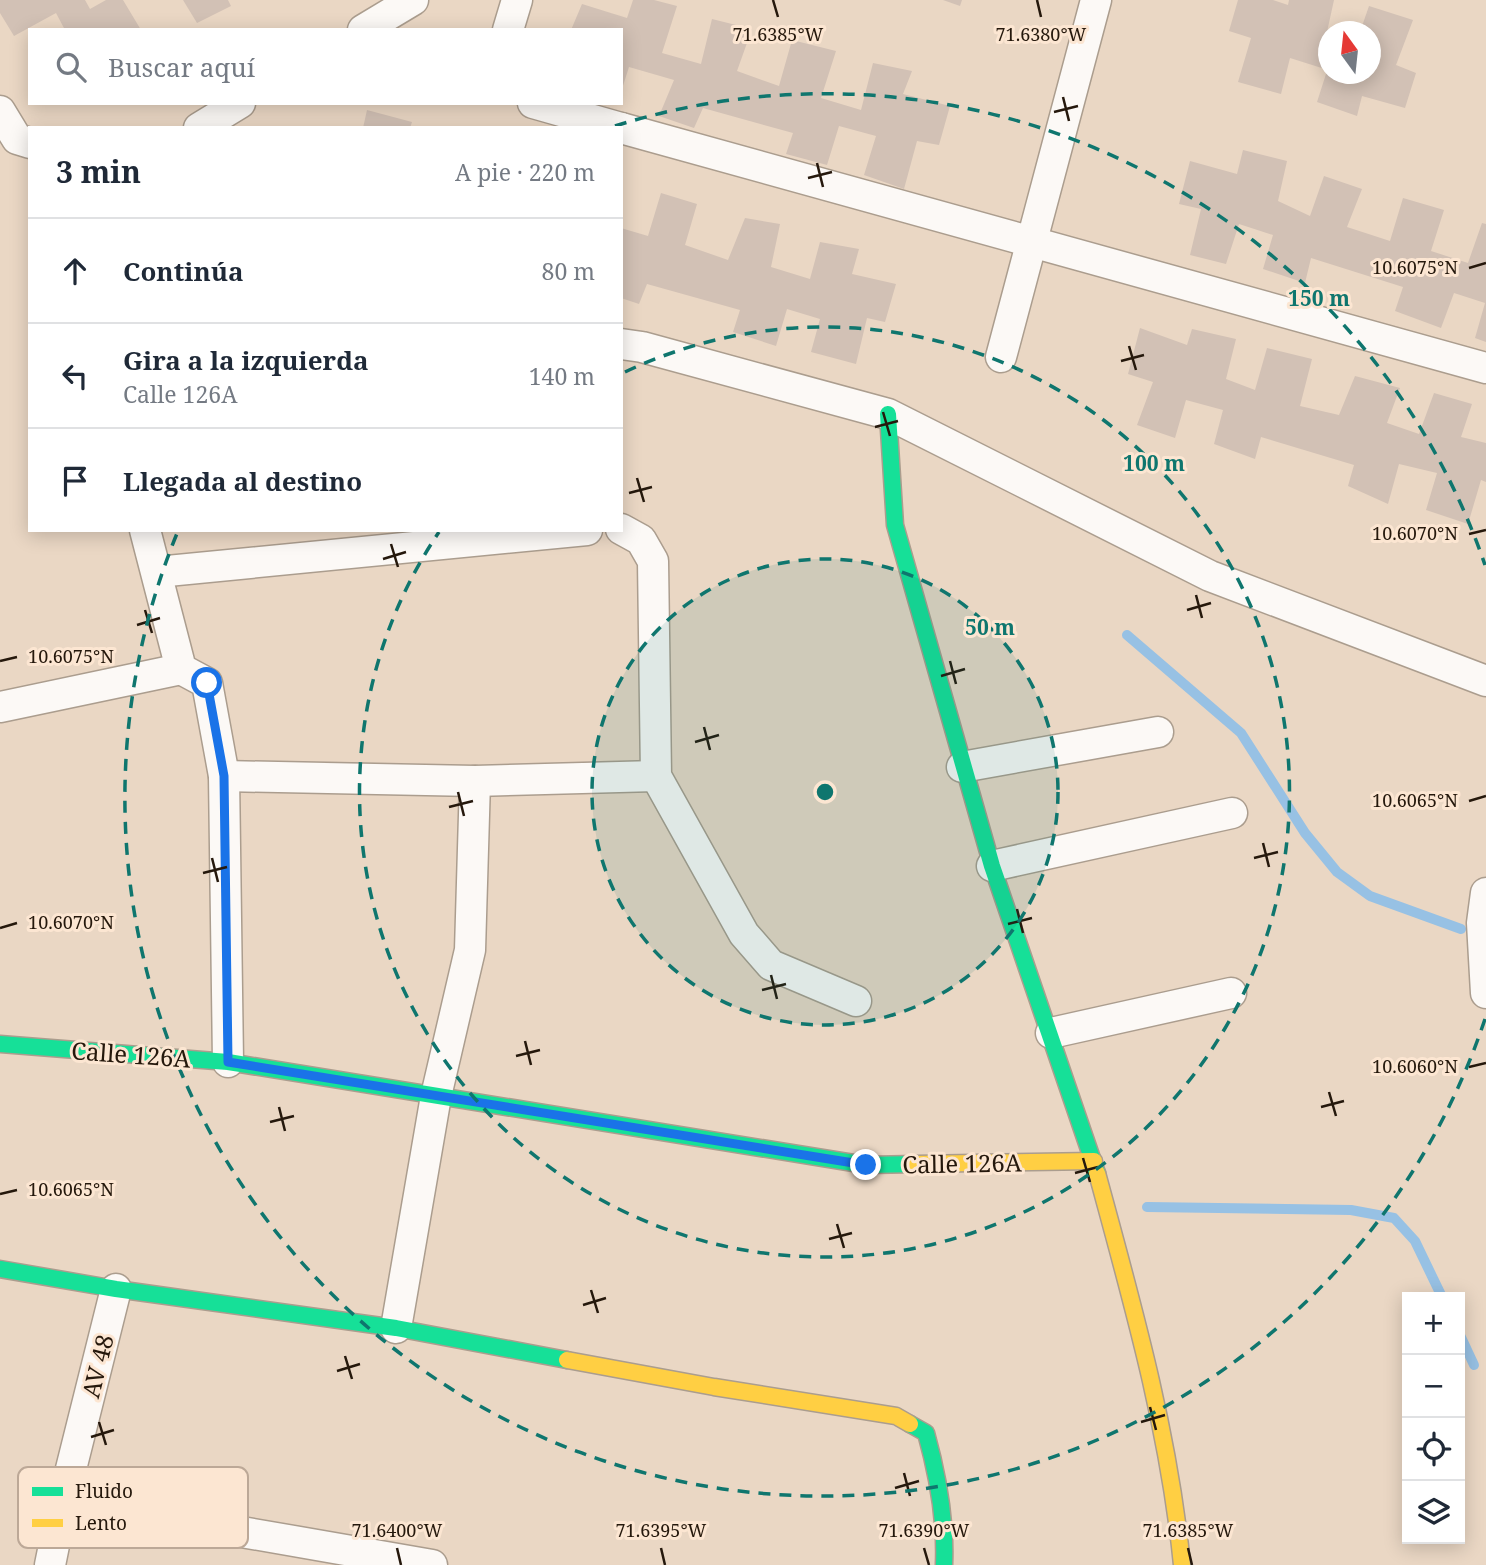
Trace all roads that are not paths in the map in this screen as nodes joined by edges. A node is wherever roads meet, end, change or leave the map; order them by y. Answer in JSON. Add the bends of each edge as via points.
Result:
{"nodes":[{"id":1,"x":413,"y":0,"type":"edge"},
{"id":2,"x":517,"y":0,"type":"edge"},
{"id":3,"x":1096,"y":0,"type":"edge"},
{"id":4,"x":366,"y":28,"type":"edge"},
{"id":5,"x":509,"y":28,"type":"edge"},
{"id":6,"x":237,"y":105,"type":"edge"},
{"id":7,"x":540,"y":105,"type":"edge"},
{"id":8,"x":0,"y":111,"type":"edge"},
{"id":9,"x":202,"y":126,"type":"edge"},
{"id":10,"x":614,"y":126,"type":"edge"},
{"id":11,"x":623,"y":129,"type":"edge"},
{"id":12,"x":28,"y":142,"type":"edge"},
{"id":13,"x":1032,"y":242,"type":"junction"},
{"id":14,"x":623,"y":344,"type":"edge"},
{"id":15,"x":1000,"y":357,"type":"dead end"},
{"id":16,"x":1486,"y":368,"type":"edge"},
{"id":17,"x":888,"y":414,"type":"junction"},
{"id":18,"x":623,"y":530,"type":"edge"},
{"id":19,"x":146,"y":532,"type":"edge"},
{"id":20,"x":567,"y":532,"type":"edge"},
{"id":21,"x":157,"y":572,"type":"junction"},
{"id":22,"x":181,"y":669,"type":"junction"},
{"id":23,"x":1486,"y":681,"type":"edge"},
{"id":24,"x":0,"y":707,"type":"edge"},
{"id":25,"x":1158,"y":732,"type":"dead end"},
{"id":26,"x":962,"y":767,"type":"junction"},
{"id":27,"x":224,"y":776,"type":"junction"},
{"id":28,"x":656,"y":776,"type":"junction"},
{"id":29,"x":475,"y":782,"type":"junction"},
{"id":30,"x":1232,"y":813,"type":"dead end"},
{"id":31,"x":992,"y":866,"type":"junction"},
{"id":32,"x":1486,"y":893,"type":"edge"},
{"id":33,"x":1231,"y":993,"type":"dead end"},
{"id":34,"x":1486,"y":993,"type":"edge"},
{"id":35,"x":856,"y":1001,"type":"dead end"},
{"id":36,"x":1051,"y":1033,"type":"junction"},
{"id":37,"x":0,"y":1044,"type":"edge"},
{"id":38,"x":228,"y":1062,"type":"junction"},
{"id":39,"x":436,"y":1096,"type":"junction"},
{"id":40,"x":1094,"y":1161,"type":"junction"},
{"id":41,"x":0,"y":1269,"type":"edge"},
{"id":42,"x":116,"y":1289,"type":"junction"},
{"id":43,"x":396,"y":1328,"type":"junction"},
{"id":44,"x":72,"y":1467,"type":"edge"},
{"id":45,"x":248,"y":1533,"type":"edge"},
{"id":46,"x":432,"y":1565,"type":"edge"},
{"id":47,"x":944,"y":1565,"type":"edge"},
{"id":48,"x":1182,"y":1565,"type":"edge"}],
"edges":[{"from":1,"to":4,"type":"street"},
{"from":2,"to":5,"type":"street"},
{"from":3,"to":13,"type":"street"},
{"from":6,"to":9,"type":"street"},
{"from":7,"to":10,"type":"street"},
{"from":8,"to":12,"type":"street","via":[[17,139]]},
{"from":11,"to":13,"type":"street"},
{"from":13,"to":15,"type":"street"},
{"from":13,"to":16,"type":"street"},
{"from":14,"to":17,"type":"street"},
{"from":17,"to":23,"type":"street","via":[[1210,576]]},
{"from":17,"to":26,"type":"street","via":[[895,526]]},
{"from":18,"to":28,"type":"street","via":[[641,540],[653,561]]},
{"from":19,"to":21,"type":"street"},
{"from":20,"to":21,"type":"street"},
{"from":21,"to":22,"type":"street"},
{"from":22,"to":24,"type":"street"},
{"from":22,"to":27,"type":"street","via":[[207,683]]},
{"from":25,"to":26,"type":"street"},
{"from":26,"to":31,"type":"street"},
{"from":27,"to":29,"type":"street"},
{"from":27,"to":38,"type":"street"},
{"from":28,"to":29,"type":"street"},
{"from":28,"to":35,"type":"street","via":[[744,934],[771,965]]},
{"from":29,"to":39,"type":"street","via":[[470,950]]},
{"from":30,"to":31,"type":"street"},
{"from":31,"to":36,"type":"street"},
{"from":32,"to":34,"type":"street","via":[[1482,923]]},
{"from":33,"to":36,"type":"street"},
{"from":36,"to":40,"type":"street"},
{"from":37,"to":38,"type":"street","name":"Calle 126A"},
{"from":38,"to":39,"type":"street","name":"Calle 126A"},
{"from":39,"to":40,"type":"street","name":"Calle 126A","via":[[866,1165]]},
{"from":39,"to":43,"type":"street"},
{"from":40,"to":48,"type":"street","via":[[1146,1352]]},
{"from":41,"to":42,"type":"street"},
{"from":42,"to":43,"type":"street"},
{"from":42,"to":44,"type":"street","name":"AV 48"},
{"from":43,"to":47,"type":"street","via":[[896,1416],[926,1433],[940,1503]]},
{"from":45,"to":46,"type":"street"}]}
